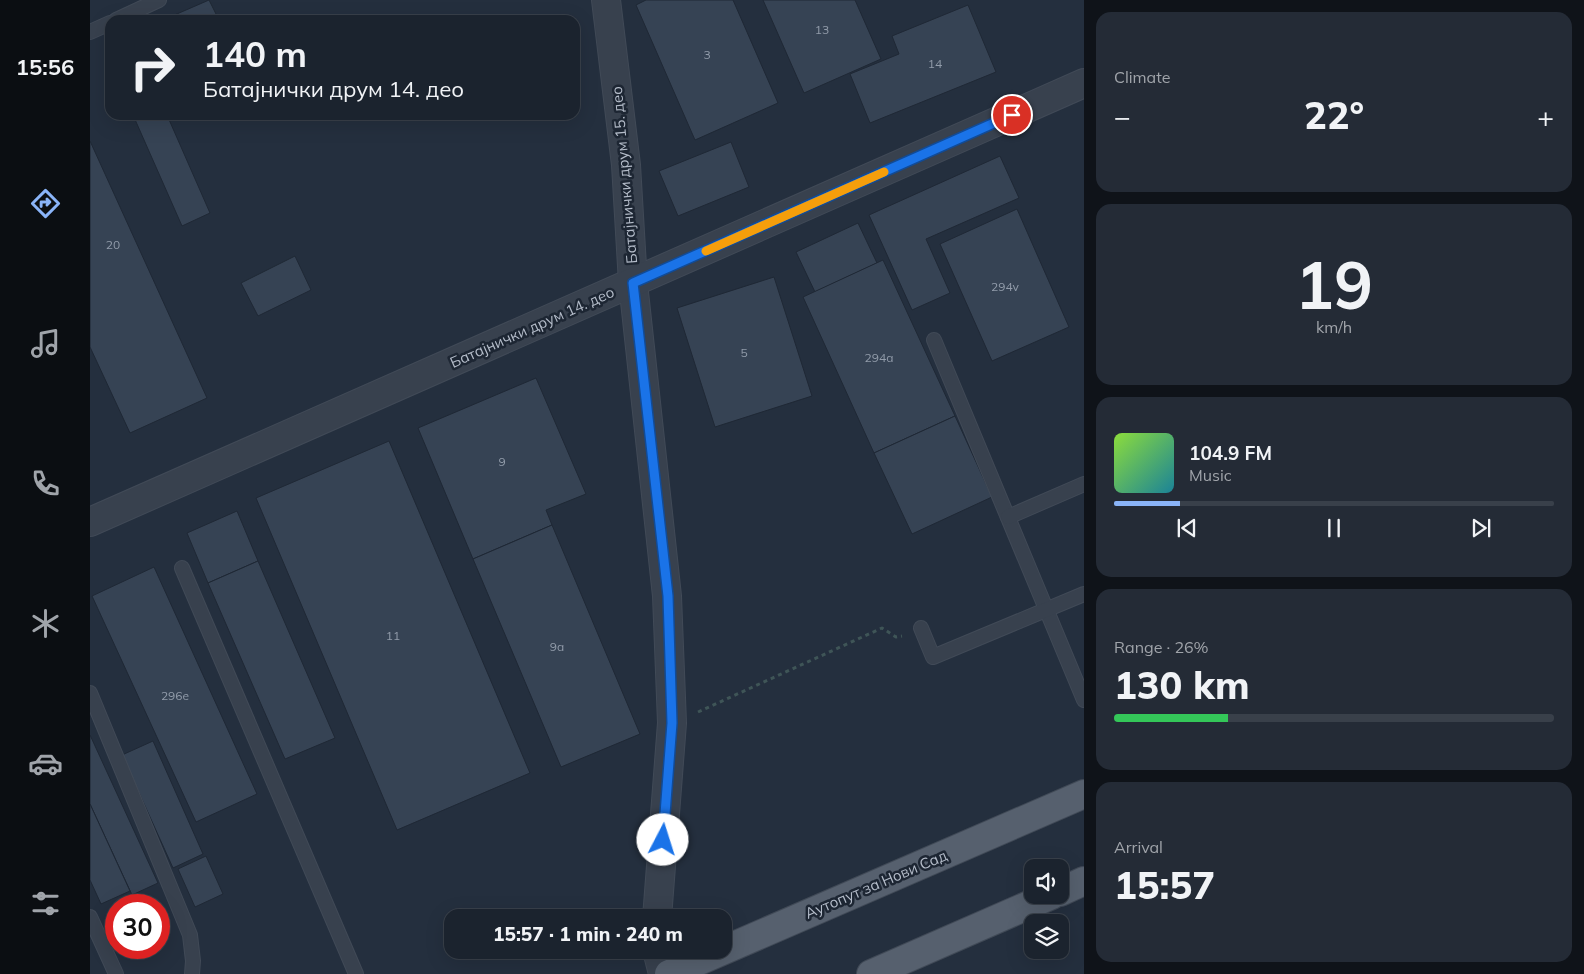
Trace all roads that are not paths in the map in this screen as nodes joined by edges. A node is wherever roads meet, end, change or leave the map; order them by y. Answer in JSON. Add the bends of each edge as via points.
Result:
{"nodes":[{"id":1,"x":159,"y":0,"type":"edge"},
{"id":2,"x":606,"y":0,"type":"edge"},
{"id":3,"x":127,"y":15,"type":"edge"},
{"id":4,"x":105,"y":25,"type":"edge"},
{"id":5,"x":90,"y":32,"type":"edge"},
{"id":6,"x":1084,"y":83,"type":"edge"},
{"id":7,"x":633,"y":283,"type":"junction"},
{"id":8,"x":934,"y":340,"type":"dead end"},
{"id":9,"x":1084,"y":484,"type":"edge"},
{"id":10,"x":1008,"y":517,"type":"junction"},
{"id":11,"x":90,"y":522,"type":"edge"},
{"id":12,"x":182,"y":568,"type":"dead end"},
{"id":13,"x":1084,"y":594,"type":"edge"},
{"id":14,"x":1046,"y":609,"type":"junction"},
{"id":15,"x":922,"y":628,"type":"road end"},
{"id":16,"x":90,"y":693,"type":"edge"},
{"id":17,"x":1084,"y":700,"type":"edge"},
{"id":18,"x":1084,"y":794,"type":"edge"},
{"id":19,"x":1084,"y":881,"type":"edge"},
{"id":20,"x":1069,"y":888,"type":"edge"},
{"id":21,"x":1031,"y":904,"type":"edge"},
{"id":22,"x":658,"y":909,"type":"edge"},
{"id":23,"x":90,"y":917,"type":"edge"},
{"id":24,"x":659,"y":959,"type":"edge"},
{"id":25,"x":116,"y":974,"type":"edge"},
{"id":26,"x":192,"y":974,"type":"edge"},
{"id":27,"x":356,"y":974,"type":"edge"},
{"id":28,"x":663,"y":974,"type":"edge"},
{"id":29,"x":669,"y":974,"type":"edge"},
{"id":30,"x":871,"y":974,"type":"edge"}],
"edges":[{"from":1,"to":3,"type":"lane"},
{"from":2,"to":7,"type":"street","name":"Батајнички друм 15. део","via":[[626,165]]},
{"from":4,"to":5,"type":"lane"},
{"from":6,"to":7,"type":"street","name":"Батајнички друм 14. део"},
{"from":7,"to":11,"type":"street","name":"Батајнички друм 14. део"},
{"from":7,"to":22,"type":"street","name":"Батајнички друм 15. део","via":[[668,596],[672,723]]},
{"from":8,"to":10,"type":"lane"},
{"from":9,"to":10,"type":"lane"},
{"from":10,"to":14,"type":"lane"},
{"from":12,"to":27,"type":"lane"},
{"from":13,"to":14,"type":"lane"},
{"from":14,"to":15,"type":"lane","via":[[933,657]]},
{"from":14,"to":17,"type":"lane"},
{"from":16,"to":26,"type":"lane","via":[[190,935]]},
{"from":18,"to":29,"type":"main road","name":"Аутопут за Нови Сад"},
{"from":19,"to":20,"type":"main road"},
{"from":21,"to":30,"type":"main road"},
{"from":23,"to":25,"type":"lane"},
{"from":24,"to":28,"type":"street"}]}
